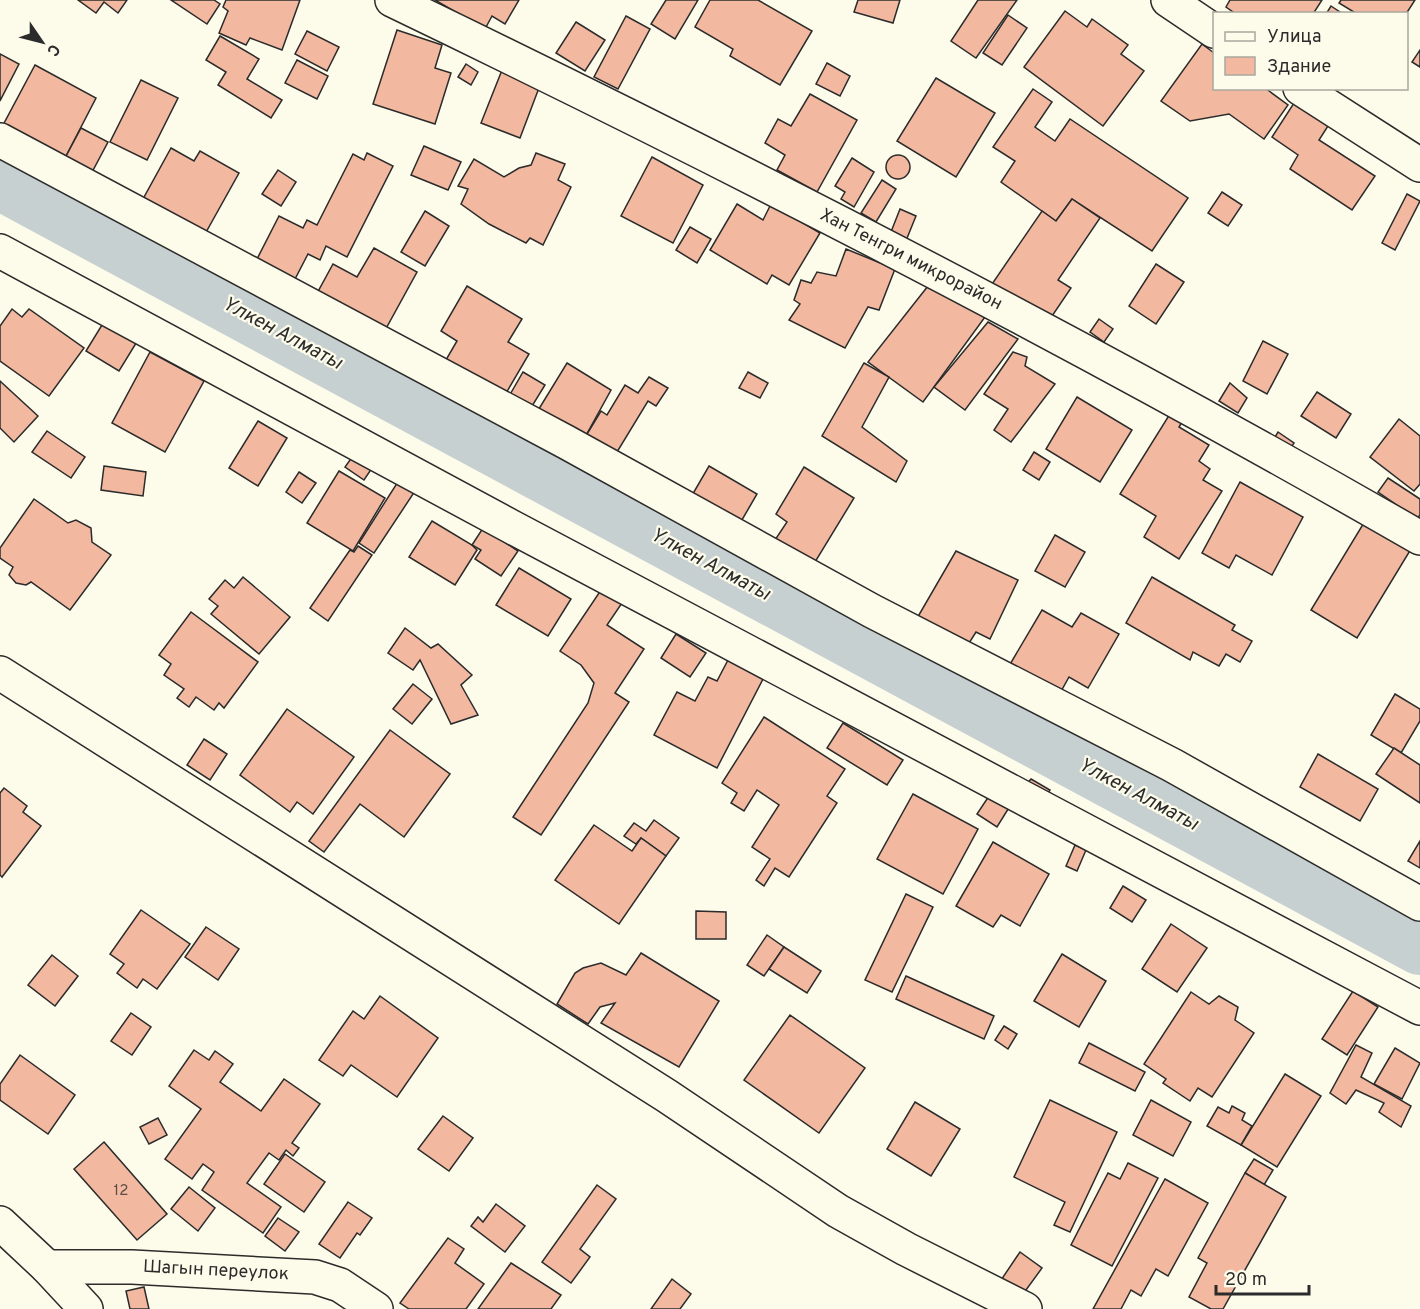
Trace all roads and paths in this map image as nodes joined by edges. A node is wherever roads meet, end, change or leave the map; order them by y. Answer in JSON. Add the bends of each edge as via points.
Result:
{"nodes":[{"id":1,"x":392,"y":0,"type":"edge"},
{"id":2,"x":1168,"y":0,"type":"edge"},
{"id":3,"x":1213,"y":31,"type":"edge"},
{"id":4,"x":1303,"y":90,"type":"edge"},
{"id":5,"x":0,"y":140,"type":"edge"},
{"id":6,"x":1420,"y":165,"type":"edge"},
{"id":7,"x":0,"y":251,"type":"edge"},
{"id":8,"x":1420,"y":538,"type":"edge"},
{"id":9,"x":0,"y":674,"type":"edge"},
{"id":10,"x":1420,"y":904,"type":"edge"},
{"id":11,"x":1420,"y":1008,"type":"edge"},
{"id":12,"x":0,"y":1223,"type":"edge"},
{"id":13,"x":47,"y":1267,"type":"junction"},
{"id":14,"x":86,"y":1309,"type":"edge"},
{"id":15,"x":376,"y":1309,"type":"edge"},
{"id":16,"x":1024,"y":1309,"type":"edge"}],
"edges":[{"from":1,"to":8,"type":"street","name":"Хан Тенгри микрорайон","via":[[933,270]]},
{"from":2,"to":3,"type":"street"},
{"from":4,"to":6,"type":"street"},
{"from":5,"to":10,"type":"street","via":[[563,440],[872,611],[1172,765]]},
{"from":7,"to":11,"type":"street"},
{"from":9,"to":16,"type":"street","via":[[656,1090],[838,1211]]},
{"from":12,"to":13,"type":"street"},
{"from":13,"to":14,"type":"street"},
{"from":13,"to":15,"type":"street","name":"Шагын переулок","via":[[132,1267],[315,1277],[340,1285]]}]}
